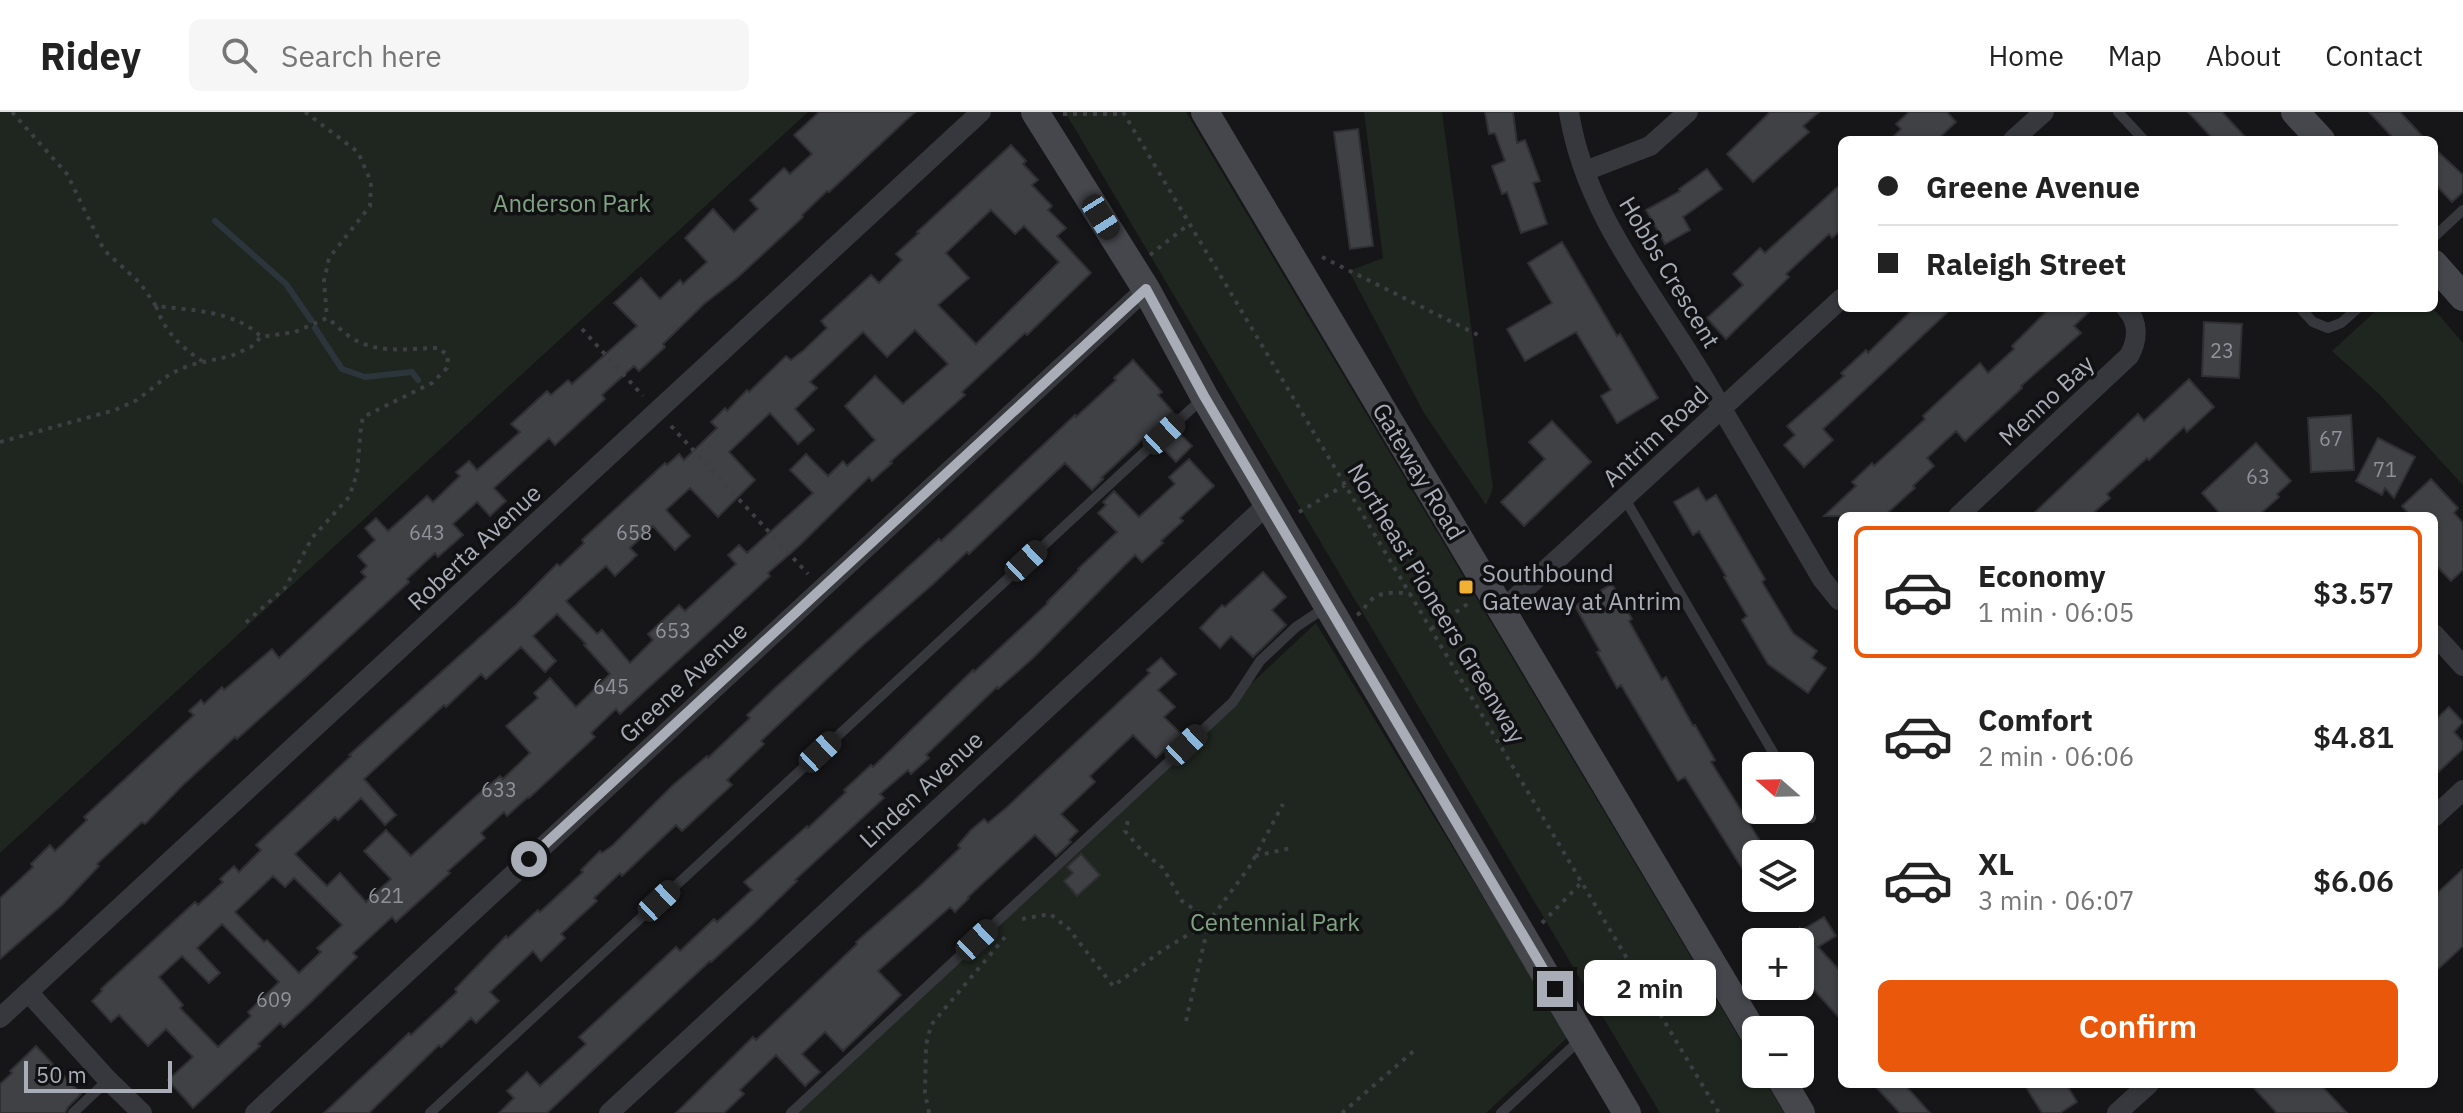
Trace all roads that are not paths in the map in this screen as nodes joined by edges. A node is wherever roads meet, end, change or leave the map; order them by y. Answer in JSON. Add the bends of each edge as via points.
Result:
{"nodes":[{"id":1,"x":981,"y":112,"type":"edge"},
{"id":2,"x":1205,"y":112,"type":"edge"},
{"id":3,"x":1569,"y":112,"type":"edge"},
{"id":4,"x":1688,"y":112,"type":"edge"},
{"id":5,"x":2044,"y":112,"type":"edge"},
{"id":6,"x":2118,"y":112,"type":"edge"},
{"id":7,"x":2295,"y":112,"type":"edge"},
{"id":8,"x":1036,"y":113,"type":"edge"},
{"id":9,"x":2017,"y":136,"type":"edge"},
{"id":10,"x":2140,"y":136,"type":"edge"},
{"id":11,"x":2317,"y":136,"type":"edge"},
{"id":12,"x":1585,"y":171,"type":"junction"},
{"id":13,"x":2463,"y":210,"type":"edge"},
{"id":14,"x":2438,"y":233,"type":"edge"},
{"id":15,"x":2438,"y":269,"type":"edge"},
{"id":16,"x":1139,"y":279,"type":"junction"},
{"id":17,"x":2463,"y":297,"type":"edge"},
{"id":18,"x":1838,"y":302,"type":"edge"},
{"id":19,"x":2129,"y":312,"type":"edge"},
{"id":20,"x":2304,"y":312,"type":"edge"},
{"id":21,"x":2353,"y":312,"type":"edge"},
{"id":22,"x":1204,"y":396,"type":"junction"},
{"id":23,"x":1721,"y":410,"type":"junction"},
{"id":24,"x":1625,"y":499,"type":"junction"},
{"id":25,"x":1279,"y":511,"type":"junction"},
{"id":26,"x":1962,"y":512,"type":"edge"},
{"id":27,"x":1838,"y":599,"type":"edge"},
{"id":28,"x":1496,"y":600,"type":"junction"},
{"id":29,"x":1334,"y":616,"type":"junction"},
{"id":30,"x":2438,"y":638,"type":"edge"},
{"id":31,"x":2463,"y":666,"type":"edge"},
{"id":32,"x":1773,"y":752,"type":"edge"},
{"id":33,"x":2463,"y":790,"type":"edge"},
{"id":34,"x":2438,"y":813,"type":"edge"},
{"id":35,"x":28,"y":992,"type":"junction"},
{"id":36,"x":1744,"y":1016,"type":"edge"},
{"id":37,"x":0,"y":1018,"type":"edge"},
{"id":38,"x":1584,"y":1037,"type":"junction"},
{"id":39,"x":108,"y":1080,"type":"junction"},
{"id":40,"x":1786,"y":1088,"type":"edge"},
{"id":41,"x":2139,"y":1088,"type":"edge"},
{"id":42,"x":73,"y":1113,"type":"edge"},
{"id":43,"x":142,"y":1113,"type":"edge"},
{"id":44,"x":255,"y":1113,"type":"edge"},
{"id":45,"x":430,"y":1113,"type":"edge"},
{"id":46,"x":609,"y":1113,"type":"edge"},
{"id":47,"x":791,"y":1113,"type":"edge"},
{"id":48,"x":1501,"y":1113,"type":"edge"},
{"id":49,"x":1627,"y":1113,"type":"edge"},
{"id":50,"x":1801,"y":1113,"type":"edge"},
{"id":51,"x":2117,"y":1113,"type":"edge"}],
"edges":[{"from":1,"to":35,"type":"street","name":"Roberta Avenue"},
{"from":2,"to":28,"type":"street","name":"Gateway Road"},
{"from":3,"to":12,"type":"street","name":"Hobbs Crescent"},
{"from":4,"to":12,"type":"street","via":[[1650,146]]},
{"from":5,"to":9,"type":"street"},
{"from":6,"to":10,"type":"lane"},
{"from":7,"to":11,"type":"street"},
{"from":8,"to":16,"type":"street"},
{"from":12,"to":23,"type":"street","name":"Hobbs Crescent","via":[[1603,218]]},
{"from":13,"to":14,"type":"lane"},
{"from":15,"to":17,"type":"street"},
{"from":16,"to":22,"type":"street"},
{"from":16,"to":44,"type":"street","name":"Greene Avenue"},
{"from":18,"to":23,"type":"street","name":"Antrim Road"},
{"from":19,"to":26,"type":"street","name":"Menno Bay","via":[[2136,339],[2124,363]]},
{"from":20,"to":21,"type":"lane","via":[[2328,328]]},
{"from":22,"to":25,"type":"street"},
{"from":22,"to":45,"type":"lane"},
{"from":23,"to":24,"type":"street","name":"Antrim Road"},
{"from":23,"to":27,"type":"street"},
{"from":24,"to":28,"type":"street","name":"Antrim Road"},
{"from":24,"to":32,"type":"lane"},
{"from":25,"to":29,"type":"street"},
{"from":25,"to":46,"type":"street","name":"Linden Avenue"},
{"from":28,"to":36,"type":"street","name":"Gateway Road"},
{"from":29,"to":38,"type":"street"},
{"from":29,"to":47,"type":"lane","via":[[1296,627],[1260,661],[1233,702]]},
{"from":30,"to":31,"type":"street"},
{"from":33,"to":34,"type":"street"},
{"from":35,"to":37,"type":"street","name":"Roberta Avenue"},
{"from":35,"to":39,"type":"street"},
{"from":38,"to":48,"type":"lane"},
{"from":38,"to":49,"type":"street"},
{"from":39,"to":42,"type":"lane"},
{"from":39,"to":43,"type":"street"},
{"from":40,"to":50,"type":"street"},
{"from":41,"to":51,"type":"street"}]}
